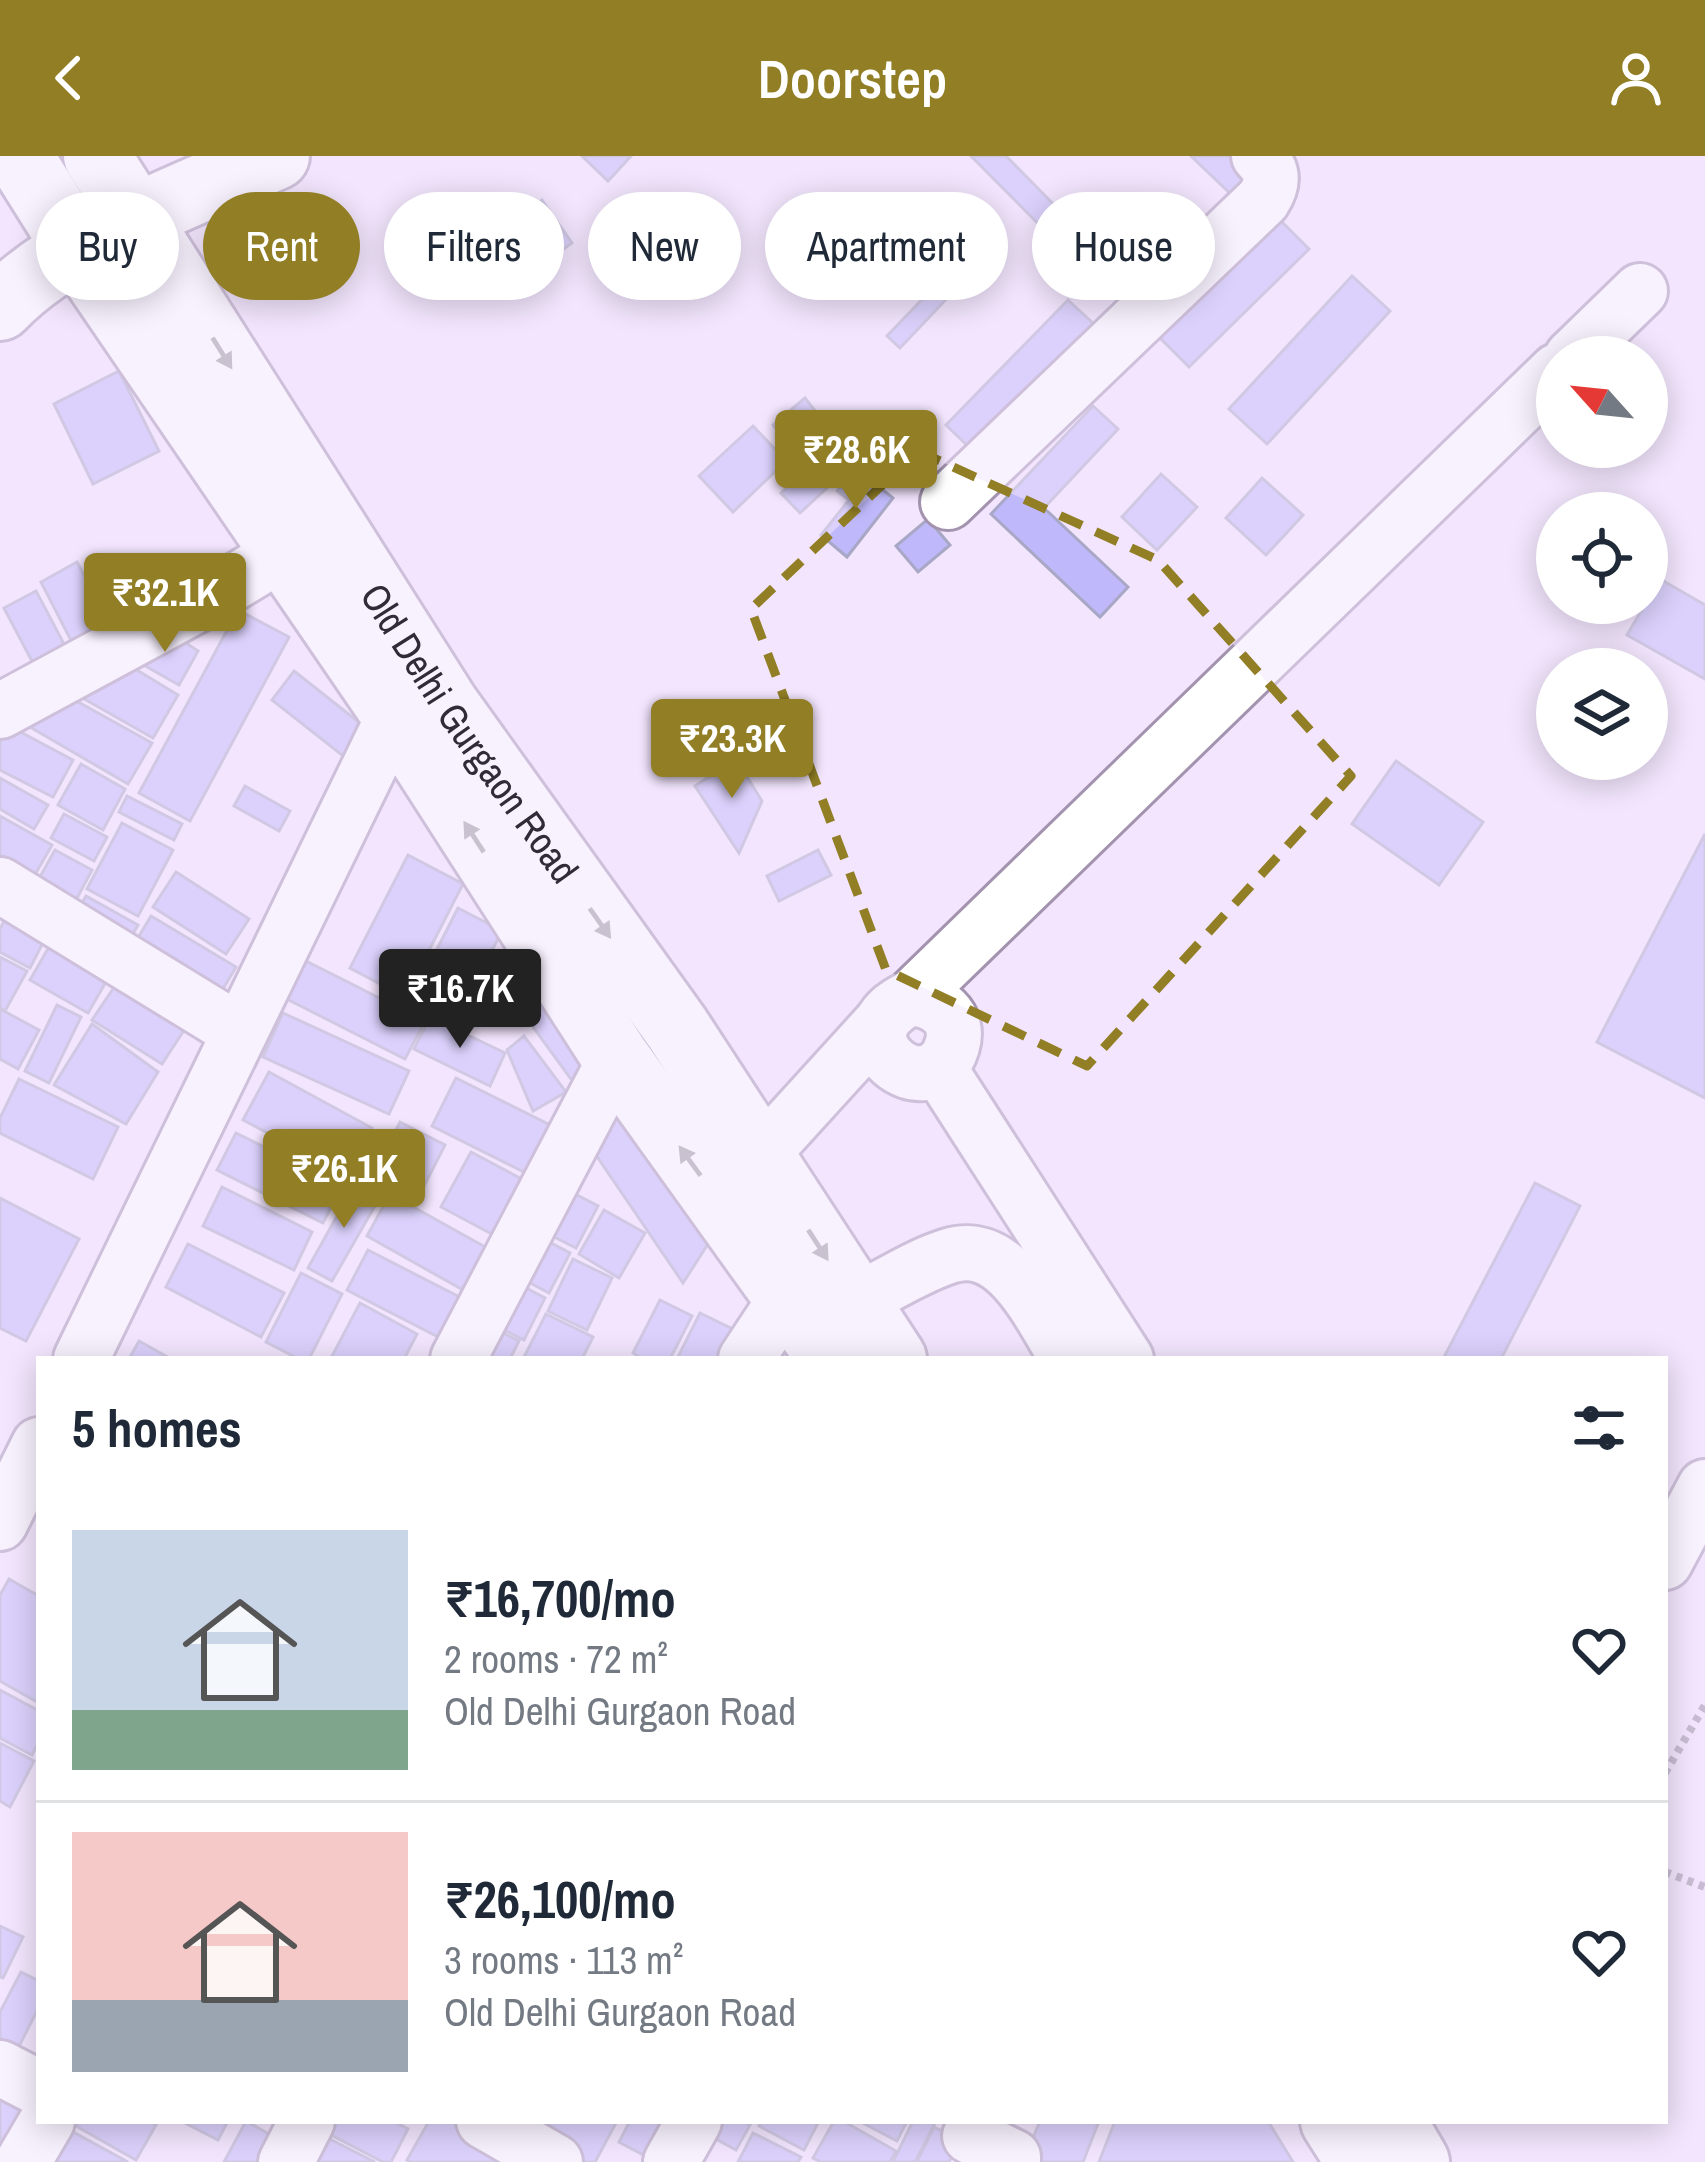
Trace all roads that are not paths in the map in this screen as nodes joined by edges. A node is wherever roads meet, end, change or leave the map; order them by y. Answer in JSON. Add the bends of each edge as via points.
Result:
{"nodes":[{"id":1,"x":19,"y":156,"type":"edge"},
{"id":2,"x":97,"y":156,"type":"edge"},
{"id":3,"x":276,"y":156,"type":"edge"},
{"id":4,"x":1258,"y":156,"type":"edge"},
{"id":5,"x":120,"y":192,"type":"edge"},
{"id":6,"x":179,"y":199,"type":"edge"},
{"id":7,"x":21,"y":282,"type":"edge"},
{"id":8,"x":179,"y":284,"type":"edge"},
{"id":9,"x":1640,"y":291,"type":"dead end"},
{"id":10,"x":1594,"y":336,"type":"edge"},
{"id":11,"x":1536,"y":391,"type":"edge"},
{"id":12,"x":948,"y":502,"type":"dead end"},
{"id":13,"x":286,"y":550,"type":"junction"},
{"id":14,"x":0,"y":710,"type":"edge"},
{"id":15,"x":395,"y":714,"type":"junction"},
{"id":16,"x":0,"y":885,"type":"edge"},
{"id":17,"x":896,"y":1010,"type":"junction"},
{"id":18,"x":240,"y":1032,"type":"junction"},
{"id":19,"x":616,"y":1058,"type":"junction"},
{"id":20,"x":760,"y":1156,"type":"junction"},
{"id":21,"x":787,"y":1297,"type":"junction"},
{"id":22,"x":843,"y":1330,"type":"edge"},
{"id":23,"x":82,"y":1356,"type":"edge"},
{"id":24,"x":460,"y":1356,"type":"edge"},
{"id":25,"x":748,"y":1356,"type":"edge"},
{"id":26,"x":888,"y":1356,"type":"edge"},
{"id":27,"x":1066,"y":1356,"type":"edge"},
{"id":28,"x":1124,"y":1356,"type":"edge"},
{"id":29,"x":1705,"y":1486,"type":"edge"},
{"id":30,"x":1668,"y":1556,"type":"edge"},
{"id":31,"x":0,"y":2068,"type":"edge"},
{"id":32,"x":36,"y":2086,"type":"edge"},
{"id":33,"x":45,"y":2124,"type":"edge"},
{"id":34,"x":305,"y":2124,"type":"edge"},
{"id":35,"x":489,"y":2124,"type":"edge"},
{"id":36,"x":692,"y":2124,"type":"edge"},
{"id":37,"x":1336,"y":2124,"type":"edge"},
{"id":38,"x":1393,"y":2124,"type":"edge"},
{"id":39,"x":23,"y":2162,"type":"edge"},
{"id":40,"x":286,"y":2162,"type":"edge"},
{"id":41,"x":554,"y":2162,"type":"edge"},
{"id":42,"x":671,"y":2162,"type":"edge"},
{"id":43,"x":1360,"y":2162,"type":"edge"},
{"id":44,"x":1416,"y":2162,"type":"edge"}],
"edges":[{"from":1,"to":7,"type":"main road","name":"Old Delhi Gurgaon Road"},
{"from":2,"to":5,"type":"main road","name":"Old Delhi Gurgaon Road"},
{"from":3,"to":6,"type":"main road"},
{"from":4,"to":12,"type":"street","via":[[1271,176],[1263,200]]},
{"from":7,"to":13,"type":"main road","name":"Old Delhi Gurgaon Road"},
{"from":8,"to":20,"type":"main road","name":"Old Delhi Gurgaon Road","one_way":true,"via":[[446,706]]},
{"from":9,"to":10,"type":"street"},
{"from":11,"to":17,"type":"street"},
{"from":13,"to":14,"type":"street"},
{"from":13,"to":15,"type":"main road","name":"Old Delhi Gurgaon Road"},
{"from":15,"to":18,"type":"street"},
{"from":19,"to":15,"type":"main road","name":"Old Delhi Gurgaon Road","one_way":true},
{"from":16,"to":18,"type":"street"},
{"from":17,"to":20,"type":"street"},
{"from":17,"to":28,"type":"street","via":[[879,1038],[884,1053],[907,1072],[938,1067]]},
{"from":18,"to":23,"type":"street"},
{"from":21,"to":19,"type":"main road","name":"Old Delhi Gurgaon Road","one_way":true},
{"from":19,"to":24,"type":"street"},
{"from":20,"to":22,"type":"main road","name":"Old Delhi Gurgaon Road","one_way":true},
{"from":21,"to":22,"type":"main road","name":"Old Delhi Gurgaon Road"},
{"from":21,"to":25,"type":"street"},
{"from":22,"to":26,"type":"main road","name":"Old Delhi Gurgaon Road"},
{"from":22,"to":27,"type":"street","via":[[951,1255],[978,1254],[1029,1295]]},
{"from":29,"to":30,"type":"street"},
{"from":31,"to":32,"type":"street"},
{"from":33,"to":39,"type":"street"},
{"from":34,"to":40,"type":"street"},
{"from":35,"to":41,"type":"street"},
{"from":36,"to":42,"type":"street"},
{"from":37,"to":43,"type":"main road"},
{"from":38,"to":44,"type":"main road"}]}
